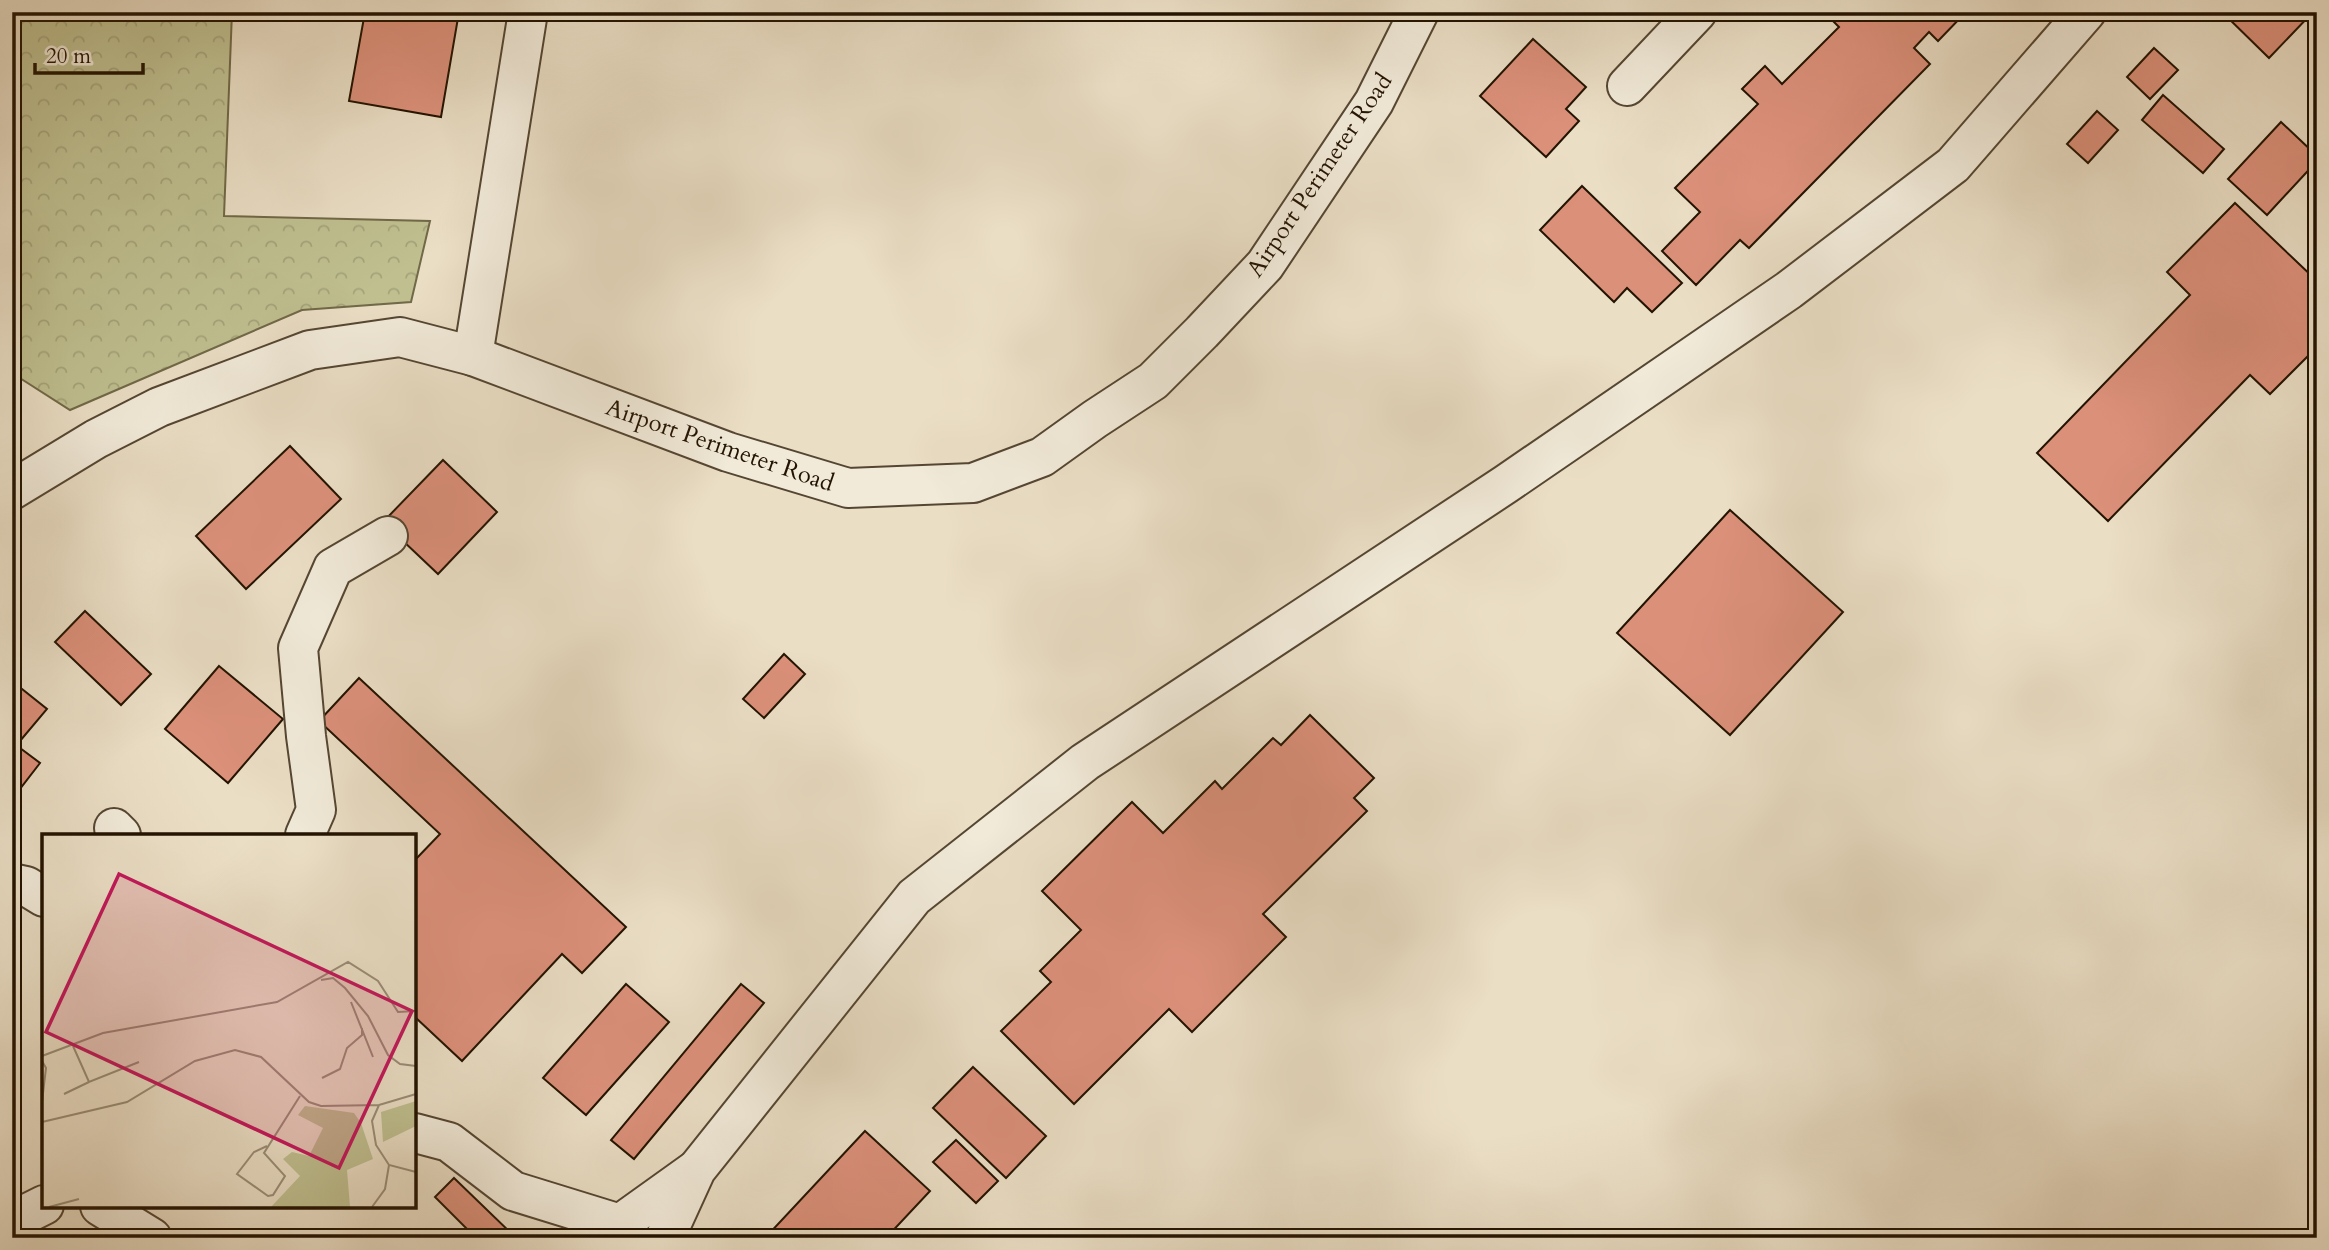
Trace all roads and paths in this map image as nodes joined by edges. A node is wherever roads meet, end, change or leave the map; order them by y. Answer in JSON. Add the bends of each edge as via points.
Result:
{"nodes":[{"id":1,"x":528,"y":12,"type":"edge"},
{"id":2,"x":1419,"y":12,"type":"edge"},
{"id":3,"x":1698,"y":12,"type":"edge"},
{"id":4,"x":2086,"y":12,"type":"edge"},
{"id":5,"x":1626,"y":86,"type":"dead end"},
{"id":6,"x":473,"y":356,"type":"junction"},
{"id":7,"x":12,"y":490,"type":"edge"},
{"id":8,"x":388,"y":536,"type":"dead end"},
{"id":9,"x":305,"y":834,"type":"edge"},
{"id":10,"x":12,"y":883,"type":"edge"},
{"id":11,"x":42,"y":896,"type":"edge"},
{"id":12,"x":416,"y":1113,"type":"edge"},
{"id":13,"x":432,"y":1138,"type":"edge"},
{"id":14,"x":696,"y":1170,"type":"junction"},
{"id":15,"x":42,"y":1206,"type":"edge"},
{"id":16,"x":103,"y":1208,"type":"edge"},
{"id":17,"x":12,"y":1222,"type":"edge"},
{"id":18,"x":152,"y":1238,"type":"edge"},
{"id":19,"x":665,"y":1238,"type":"edge"}],
"edges":[{"from":1,"to":6,"type":"street"},
{"from":2,"to":6,"type":"street","name":"Airport Perimeter Road","via":[[1374,102],[1265,265],[1202,332],[1153,381],[1042,457],[973,483],[848,488],[728,452]]},
{"from":3,"to":5,"type":"street"},
{"from":4,"to":14,"type":"street","via":[[1953,165],[1789,290],[1506,484],[1085,762],[914,897]]},
{"from":6,"to":7,"type":"street","name":"Airport Perimeter Road","via":[[400,337],[310,350],[159,407]]},
{"from":8,"to":9,"type":"street","via":[[333,568],[298,648],[316,810]]},
{"from":10,"to":11,"type":"street"},
{"from":12,"to":13,"type":"street"},
{"from":13,"to":14,"type":"street","via":[[513,1191],[620,1224]]},
{"from":14,"to":19,"type":"street"},
{"from":15,"to":17,"type":"street"},
{"from":16,"to":18,"type":"street"}]}
